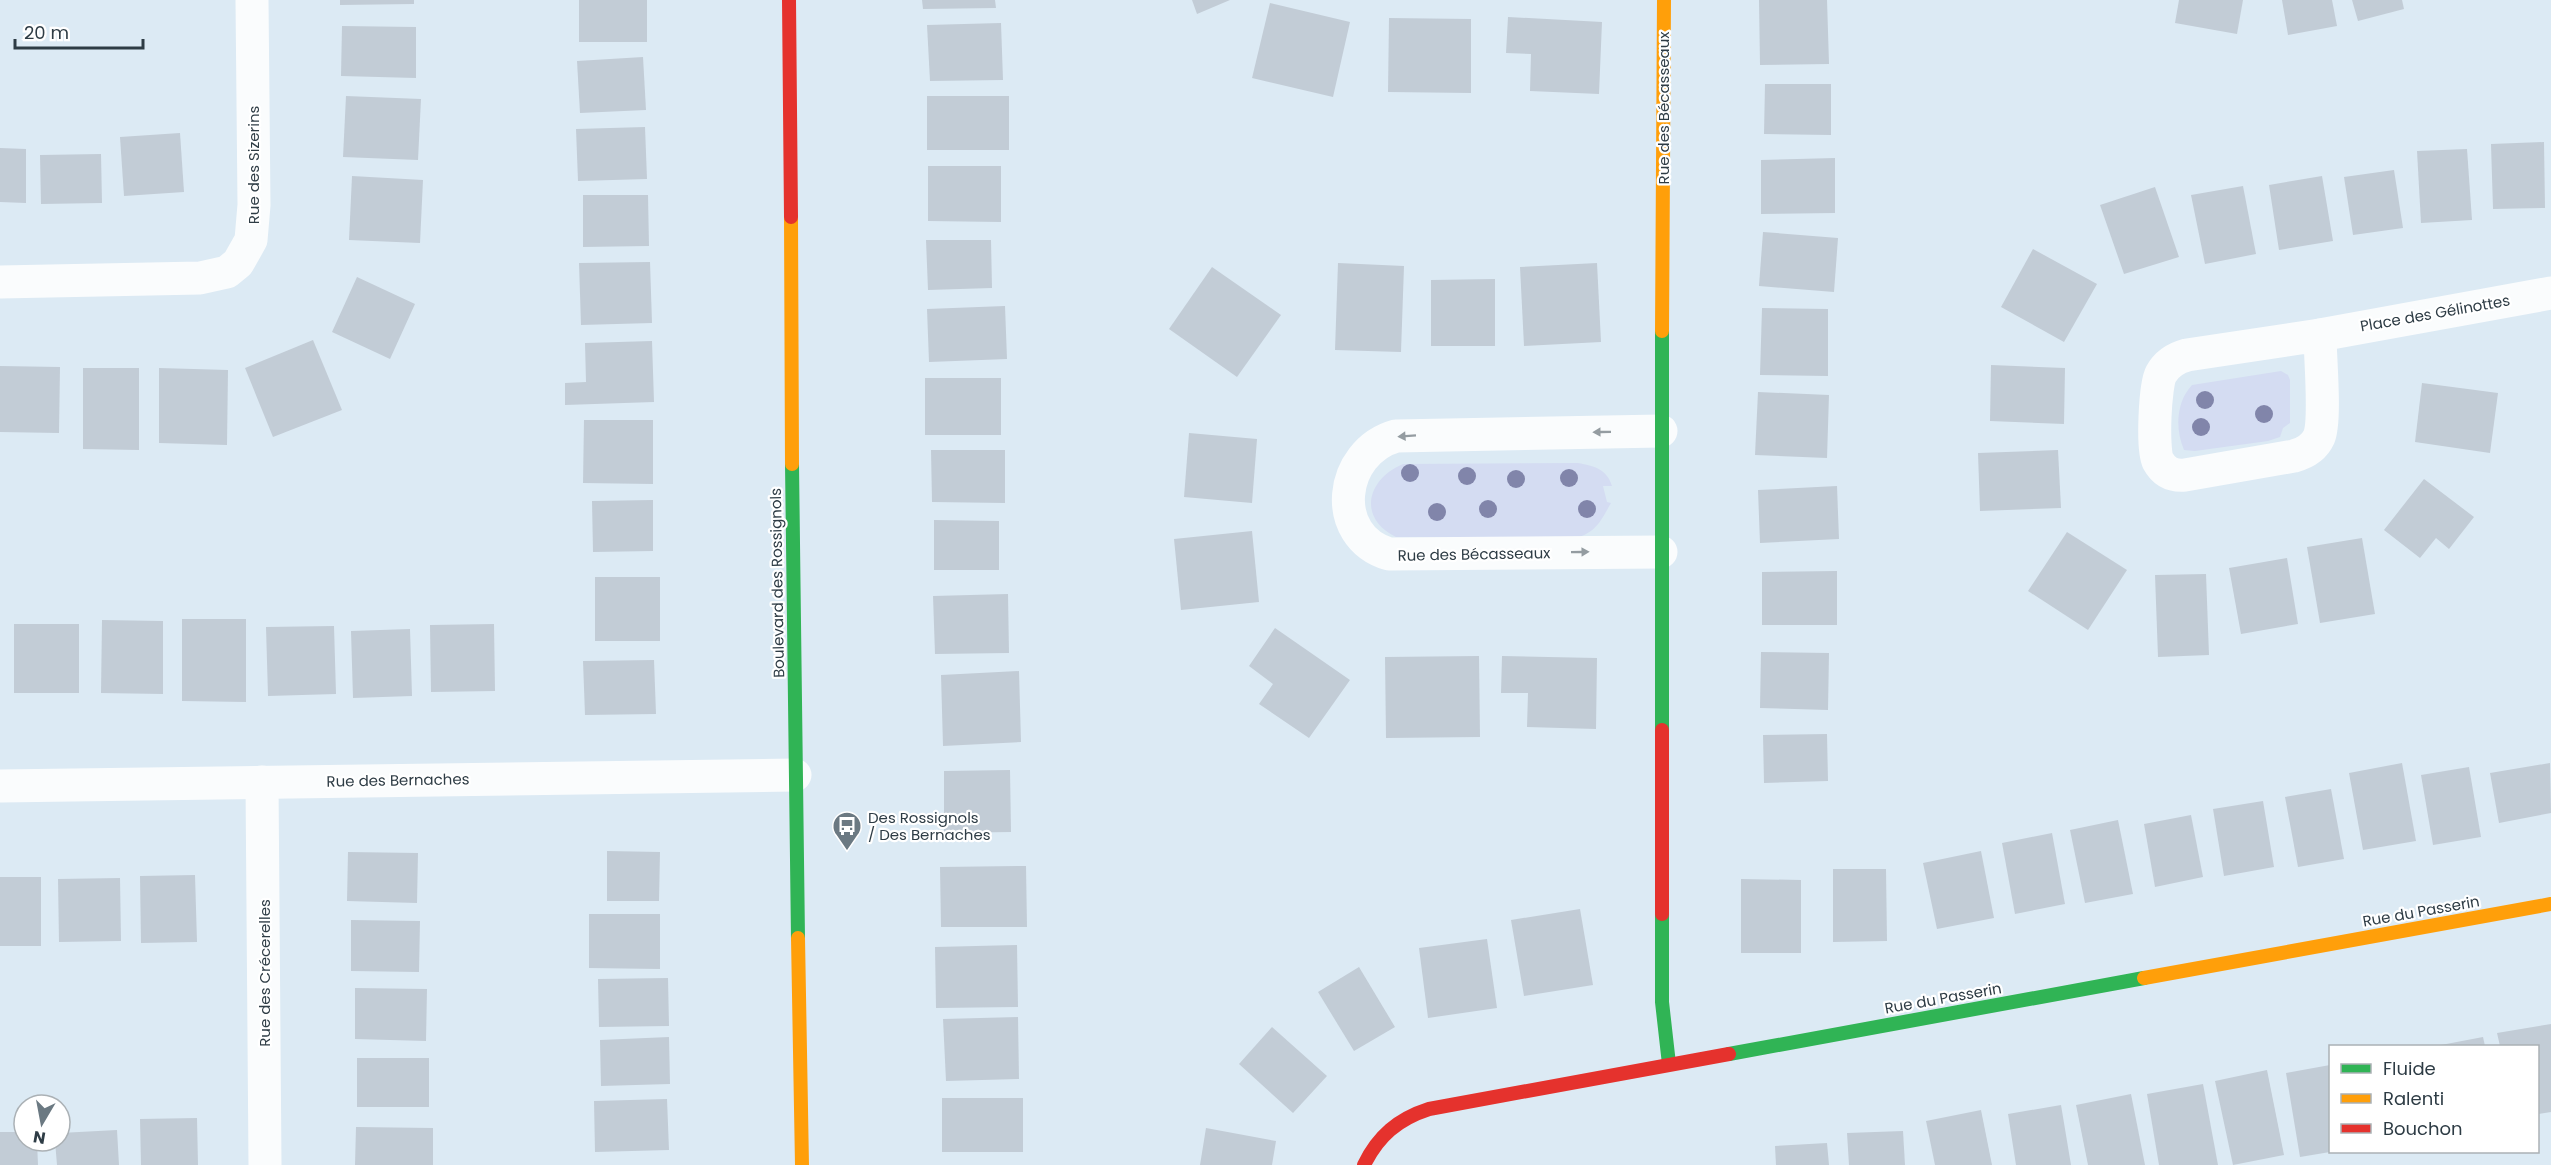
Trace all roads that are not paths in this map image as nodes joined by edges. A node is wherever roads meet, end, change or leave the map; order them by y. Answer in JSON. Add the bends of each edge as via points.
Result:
{"nodes":[{"id":1,"x":252,"y":0,"type":"edge"},
{"id":2,"x":789,"y":0,"type":"edge"},
{"id":3,"x":1664,"y":0,"type":"edge"},
{"id":4,"x":0,"y":282,"type":"edge"},
{"id":5,"x":2551,"y":293,"type":"edge"},
{"id":6,"x":2320,"y":335,"type":"junction"},
{"id":7,"x":1661,"y":431,"type":"junction"},
{"id":8,"x":1661,"y":552,"type":"junction"},
{"id":9,"x":795,"y":775,"type":"junction"},
{"id":10,"x":262,"y":782,"type":"junction"},
{"id":11,"x":0,"y":786,"type":"edge"},
{"id":12,"x":2551,"y":904,"type":"edge"},
{"id":13,"x":1669,"y":1064,"type":"junction"},
{"id":14,"x":265,"y":1165,"type":"edge"},
{"id":15,"x":802,"y":1165,"type":"edge"},
{"id":16,"x":1364,"y":1165,"type":"edge"}],
"edges":[{"from":1,"to":4,"type":"street","name":"Rue des Sizerins","via":[[254,205],[251,240],[238,263],[227,272],[200,278]]},
{"from":2,"to":9,"type":"street","name":"Boulevard des Rossignols"},
{"from":3,"to":7,"type":"street","name":"Rue des Bécasseaux"},
{"from":5,"to":6,"type":"street","name":"Place des Gélinottes"},
{"from":6,"to":6,"type":"street","name":"Place des Gélinottes","via":[[2187,355],[2172,361],[2161,374],[2157,392],[2156,457],[2164,470],[2185,475],[2294,456],[2308,450],[2318,438],[2321,423]]},
{"from":7,"to":8,"type":"street","name":"Rue des Bécasseaux"},
{"from":7,"to":8,"type":"street","name":"Rue des Bécasseaux","one_way":true,"via":[[1396,436],[1375,445],[1359,461],[1350,482],[1349,505],[1360,537],[1389,554]]},
{"from":8,"to":13,"type":"street","name":"Rue des Bécasseaux","via":[[1662,1002]]},
{"from":9,"to":10,"type":"street","name":"Rue des Bernaches"},
{"from":9,"to":15,"type":"street","name":"Boulevard des Rossignols"},
{"from":10,"to":11,"type":"street","name":"Rue des Bernaches"},
{"from":10,"to":14,"type":"street","name":"Rue des Crécerelles"},
{"from":12,"to":13,"type":"street","name":"Rue du Passerin"},
{"from":13,"to":16,"type":"street","name":"Rue du Passerin","via":[[1415,1113],[1401,1119],[1379,1139]]}]}
